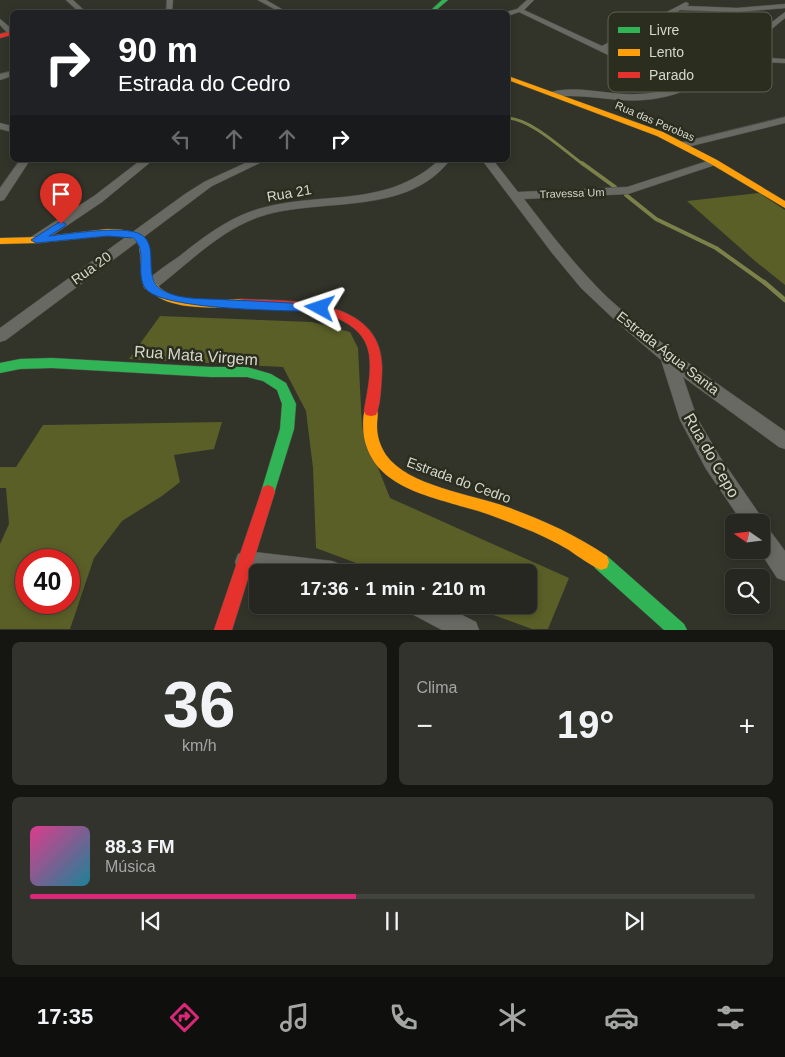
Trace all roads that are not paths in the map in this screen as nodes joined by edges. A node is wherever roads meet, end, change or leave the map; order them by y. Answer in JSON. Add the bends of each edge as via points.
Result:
{"nodes":[{"id":1,"x":69,"y":0,"type":"edge"},
{"id":2,"x":262,"y":0,"type":"edge"},
{"id":3,"x":445,"y":0,"type":"edge"},
{"id":4,"x":531,"y":0,"type":"edge"},
{"id":5,"x":692,"y":0,"type":"edge"},
{"id":6,"x":679,"y":8,"type":"junction"},
{"id":7,"x":784,"y":8,"type":"edge"},
{"id":8,"x":81,"y":10,"type":"edge"},
{"id":9,"x":280,"y":10,"type":"edge"},
{"id":10,"x":434,"y":10,"type":"edge"},
{"id":11,"x":519,"y":10,"type":"junction"},
{"id":12,"x":671,"y":12,"type":"edge"},
{"id":13,"x":510,"y":13,"type":"edge"},
{"id":14,"x":772,"y":19,"type":"edge"},
{"id":15,"x":0,"y":21,"type":"edge"},
{"id":16,"x":10,"y":31,"type":"edge"},
{"id":17,"x":608,"y":45,"type":"edge"},
{"id":18,"x":601,"y":49,"type":"junction"},
{"id":19,"x":608,"y":52,"type":"edge"},
{"id":20,"x":772,"y":60,"type":"edge"},
{"id":21,"x":785,"y":61,"type":"edge"},
{"id":22,"x":510,"y":79,"type":"edge"},
{"id":23,"x":671,"y":92,"type":"edge"},
{"id":24,"x":554,"y":94,"type":"junction"},
{"id":25,"x":785,"y":120,"type":"edge"},
{"id":26,"x":683,"y":145,"type":"junction"},
{"id":27,"x":24,"y":162,"type":"edge"},
{"id":28,"x":145,"y":162,"type":"edge"},
{"id":29,"x":234,"y":162,"type":"edge"},
{"id":30,"x":257,"y":162,"type":"edge"},
{"id":31,"x":443,"y":162,"type":"edge"},
{"id":32,"x":489,"y":162,"type":"edge"},
{"id":33,"x":714,"y":162,"type":"junction"},
{"id":34,"x":208,"y":184,"type":"junction"},
{"id":35,"x":516,"y":196,"type":"junction"},
{"id":36,"x":0,"y":197,"type":"edge"},
{"id":37,"x":785,"y":205,"type":"edge"},
{"id":38,"x":135,"y":235,"type":"junction"},
{"id":39,"x":36,"y":240,"type":"junction"},
{"id":40,"x":0,"y":241,"type":"edge"},
{"id":41,"x":150,"y":286,"type":"junction"},
{"id":42,"x":0,"y":336,"type":"edge"},
{"id":43,"x":668,"y":356,"type":"junction"},
{"id":44,"x":0,"y":368,"type":"edge"},
{"id":45,"x":785,"y":441,"type":"edge"},
{"id":46,"x":748,"y":514,"type":"edge"},
{"id":47,"x":770,"y":548,"type":"edge"},
{"id":48,"x":246,"y":562,"type":"junction"},
{"id":49,"x":263,"y":564,"type":"edge"},
{"id":50,"x":785,"y":570,"type":"edge"},
{"id":51,"x":436,"y":614,"type":"edge"},
{"id":52,"x":222,"y":630,"type":"edge"},
{"id":53,"x":468,"y":630,"type":"edge"},
{"id":54,"x":678,"y":630,"type":"edge"}],
"edges":[{"from":1,"to":8,"type":"street"},
{"from":2,"to":9,"type":"street"},
{"from":3,"to":10,"type":"street"},
{"from":4,"to":11,"type":"street"},
{"from":5,"to":6,"type":"street"},
{"from":6,"to":7,"type":"street"},
{"from":6,"to":12,"type":"street"},
{"from":7,"to":14,"type":"street"},
{"from":11,"to":13,"type":"street"},
{"from":11,"to":18,"type":"street"},
{"from":15,"to":16,"type":"street"},
{"from":17,"to":18,"type":"street"},
{"from":18,"to":19,"type":"street"},
{"from":20,"to":21,"type":"street"},
{"from":22,"to":24,"type":"street","name":"Rua das Perobas"},
{"from":23,"to":24,"type":"street","via":[[622,98],[577,92]]},
{"from":24,"to":26,"type":"street","name":"Rua das Perobas"},
{"from":25,"to":26,"type":"street"},
{"from":26,"to":33,"type":"street","name":"Rua das Perobas"},
{"from":27,"to":36,"type":"street"},
{"from":28,"to":39,"type":"street","via":[[98,199]]},
{"from":29,"to":34,"type":"street","name":"Rua 20"},
{"from":30,"to":34,"type":"street","name":"Rua 20"},
{"from":31,"to":41,"type":"street","name":"Rua 21","via":[[427,178],[381,195],[282,207],[256,214],[207,243]]},
{"from":32,"to":35,"type":"street","name":"Estrada Água Santa"},
{"from":33,"to":35,"type":"street","name":"Travessa Um","via":[[628,190]]},
{"from":33,"to":37,"type":"street","name":"Rua das Perobas"},
{"from":34,"to":38,"type":"street","name":"Rua 20"},
{"from":35,"to":43,"type":"street","name":"Estrada Água Santa","via":[[600,299]]},
{"from":38,"to":39,"type":"street"},
{"from":38,"to":41,"type":"street","via":[[145,246],[146,275]]},
{"from":38,"to":42,"type":"street","name":"Rua 20"},
{"from":39,"to":40,"type":"street"},
{"from":41,"to":54,"type":"street","name":"Estrada do Cedro","via":[[158,293],[192,301],[320,308],[352,318],[370,340],[375,353],[369,428],[376,453],[388,468],[409,481],[502,512],[562,537],[624,580]]},
{"from":43,"to":45,"type":"street","name":"Estrada Água Santa"},
{"from":43,"to":46,"type":"street","name":"Rua do Cepo","via":[[689,420]]},
{"from":44,"to":48,"type":"street","name":"Rua Mata Virgem","via":[[52,363],[247,372],[267,377],[282,387],[289,404],[287,429]]},
{"from":47,"to":50,"type":"street"},
{"from":48,"to":49,"type":"street"},
{"from":48,"to":52,"type":"street","name":"Rua Mata Virgem"},
{"from":51,"to":53,"type":"street"}]}
